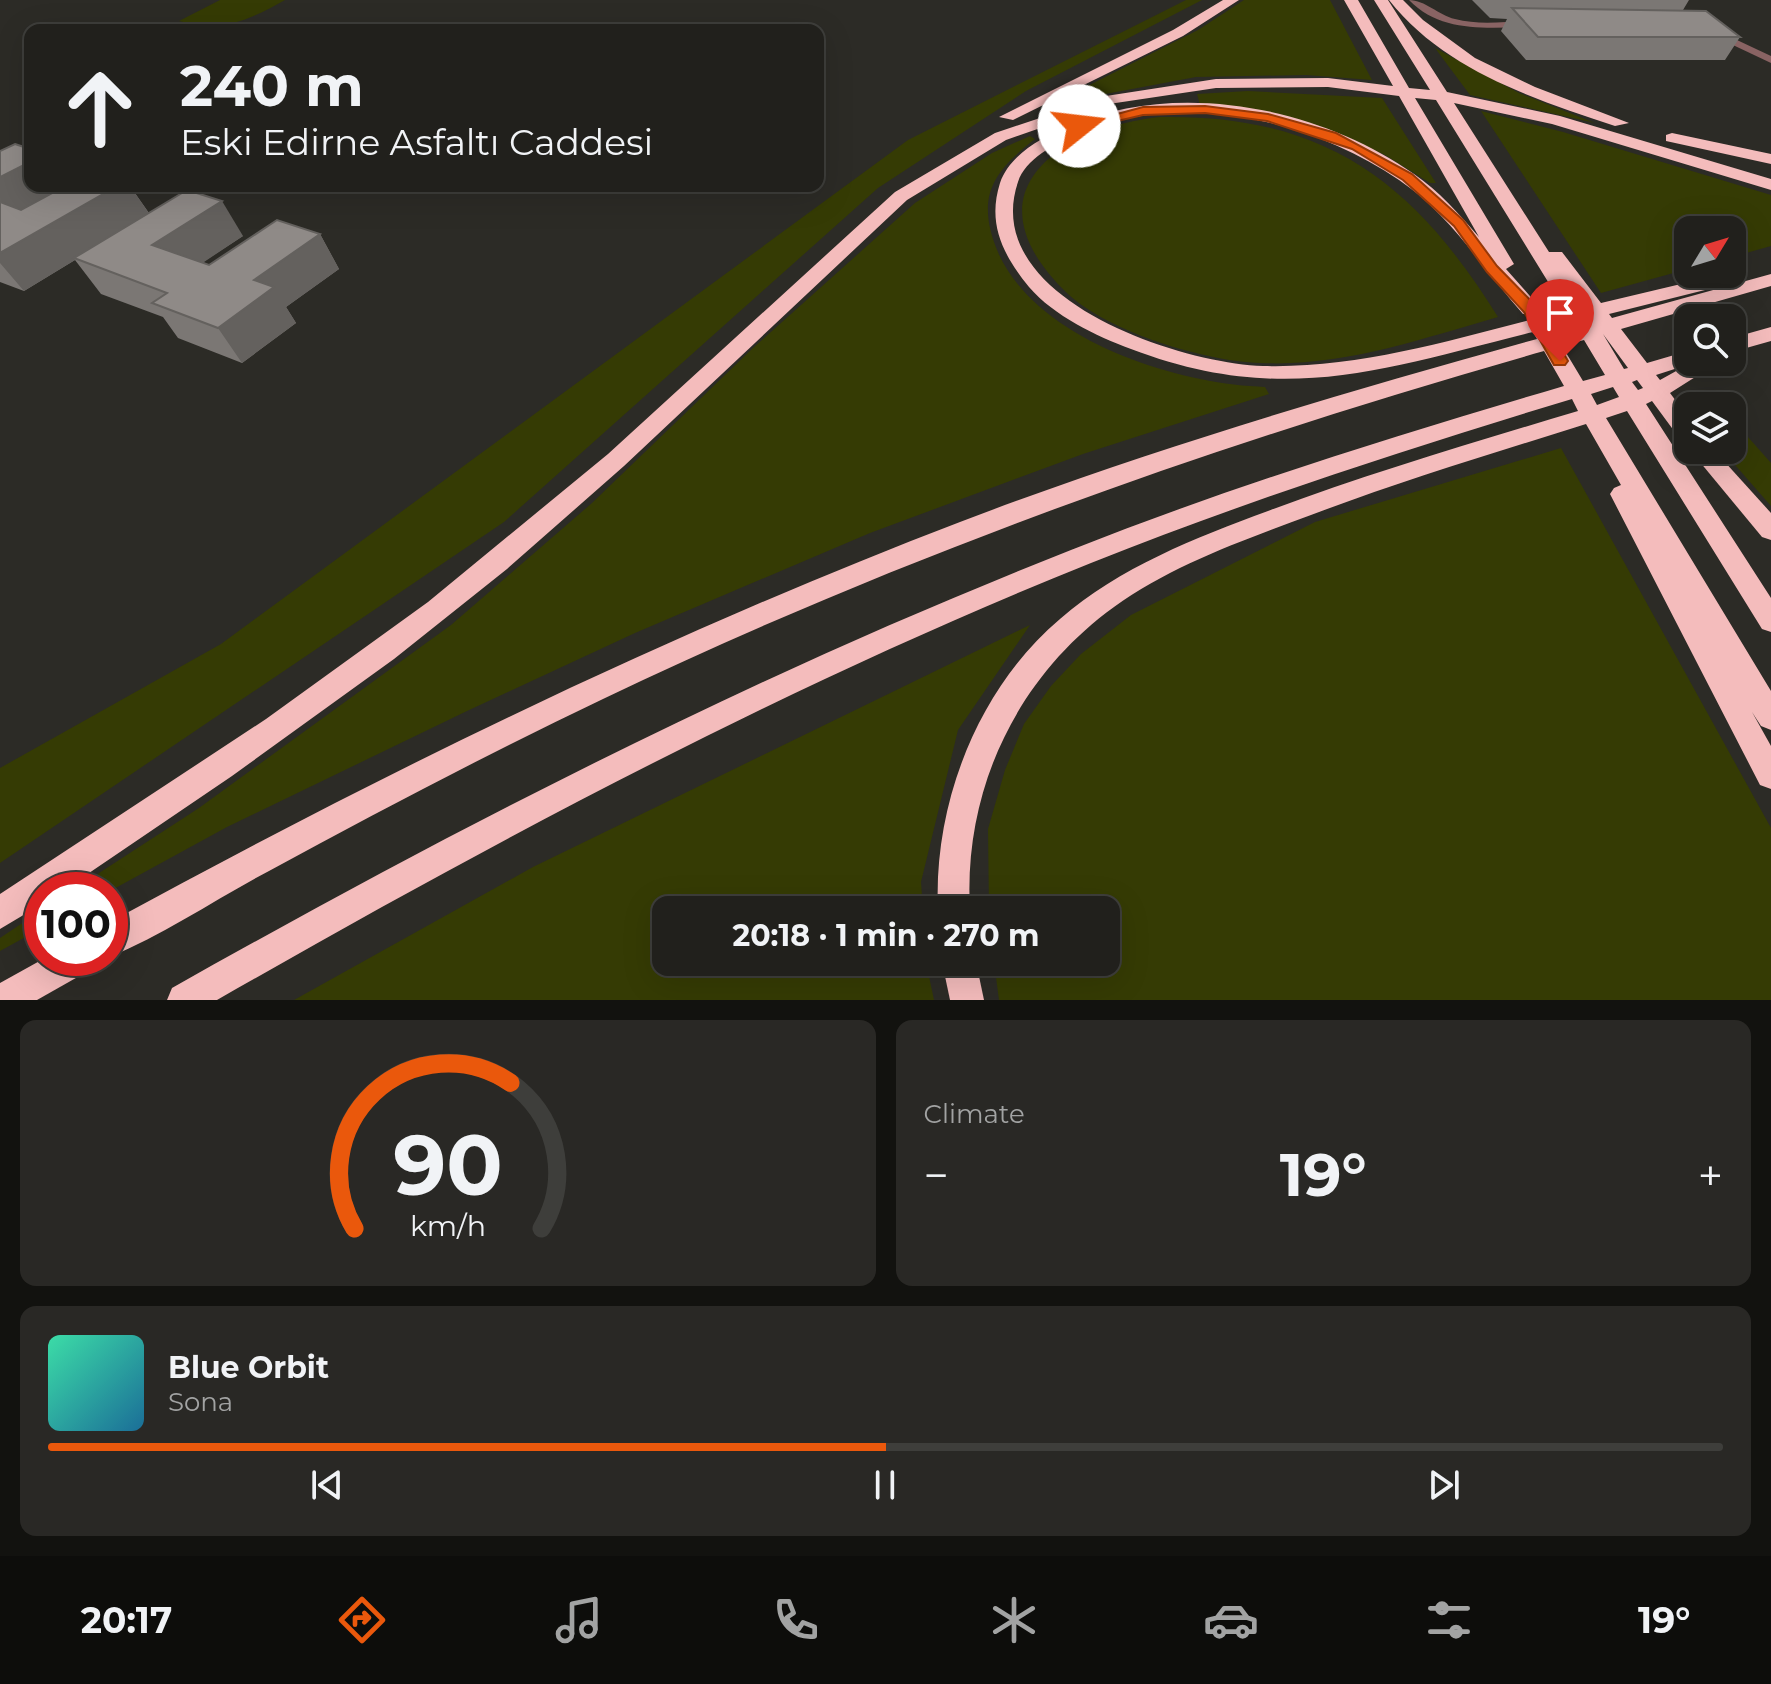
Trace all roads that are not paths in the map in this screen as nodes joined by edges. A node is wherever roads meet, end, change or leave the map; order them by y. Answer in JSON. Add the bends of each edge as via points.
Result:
{"nodes":[{"id":1,"x":1232,"y":0,"type":"edge"},
{"id":2,"x":1351,"y":0,"type":"edge"},
{"id":3,"x":1381,"y":0,"type":"edge"},
{"id":4,"x":1396,"y":0,"type":"edge"},
{"id":5,"x":1413,"y":0,"type":"edge"},
{"id":6,"x":1541,"y":25,"type":"edge"},
{"id":7,"x":1704,"y":30,"type":"edge"},
{"id":8,"x":1771,"y":60,"type":"edge"},
{"id":9,"x":1771,"y":159,"type":"edge"},
{"id":10,"x":1771,"y":185,"type":"edge"},
{"id":11,"x":1768,"y":281,"type":"edge"},
{"id":12,"x":1572,"y":291,"type":"junction"},
{"id":13,"x":1530,"y":309,"type":"junction"},
{"id":14,"x":1771,"y":334,"type":"edge"},
{"id":15,"x":1746,"y":341,"type":"edge"},
{"id":16,"x":1674,"y":362,"type":"edge"},
{"id":17,"x":1685,"y":376,"type":"edge"},
{"id":18,"x":1674,"y":415,"type":"edge"},
{"id":19,"x":1604,"y":438,"type":"junction"},
{"id":20,"x":1713,"y":464,"type":"edge"},
{"id":21,"x":585,"y":487,"type":"junction"},
{"id":22,"x":1771,"y":530,"type":"edge"},
{"id":23,"x":1771,"y":621,"type":"edge"},
{"id":24,"x":1771,"y":717,"type":"edge"},
{"id":25,"x":1771,"y":775,"type":"edge"},
{"id":26,"x":954,"y":896,"type":"edge"},
{"id":27,"x":0,"y":913,"type":"edge"},
{"id":28,"x":128,"y":930,"type":"edge"},
{"id":29,"x":46,"y":976,"type":"edge"},
{"id":30,"x":962,"y":976,"type":"edge"},
{"id":31,"x":3,"y":1000,"type":"edge"},
{"id":32,"x":184,"y":1000,"type":"edge"},
{"id":33,"x":967,"y":1000,"type":"edge"}],
"edges":[{"from":1,"to":21,"type":"highway","via":[[1178,33],[1003,118],[881,197],[706,360]]},
{"from":2,"to":13,"type":"highway"},
{"from":3,"to":12,"type":"highway","via":[[1504,199],[1547,245]]},
{"from":4,"to":9,"type":"highway","via":[[1431,35],[1539,93],[1653,132]]},
{"from":5,"to":6,"type":"street","via":[[1447,24]]},
{"from":7,"to":8,"type":"street"},
{"from":10,"to":21,"type":"highway","via":[[1583,128],[1381,88],[1234,81],[1090,102],[992,138],[901,196]]},
{"from":11,"to":13,"type":"highway","via":[[1660,293],[1375,364],[1315,372],[1241,372],[1156,353],[1076,316],[1047,294],[1014,252],[1003,214],[1006,196],[1010,181],[1038,148],[1099,120],[1185,109],[1268,118],[1332,135],[1408,177],[1458,223]]},
{"from":11,"to":28,"type":"highway","via":[[1279,420],[941,540],[743,623],[509,731]]},
{"from":12,"to":18,"type":"highway"},
{"from":12,"to":23,"type":"highway","via":[[1649,428]]},
{"from":13,"to":19,"type":"highway"},
{"from":14,"to":15,"type":"highway"},
{"from":16,"to":32,"type":"highway","via":[[1294,478],[978,600],[775,691],[485,833]]},
{"from":17,"to":26,"type":"highway","via":[[1664,389],[1400,474],[1207,544],[1139,576],[1091,607],[1025,670],[992,725],[956,830]]},
{"from":19,"to":24,"type":"highway"},
{"from":19,"to":25,"type":"highway","via":[[1642,538]]},
{"from":20,"to":22,"type":"highway"},
{"from":21,"to":27,"type":"highway","via":[[437,611],[333,688]]},
{"from":29,"to":31,"type":"highway"},
{"from":30,"to":33,"type":"highway"}]}
